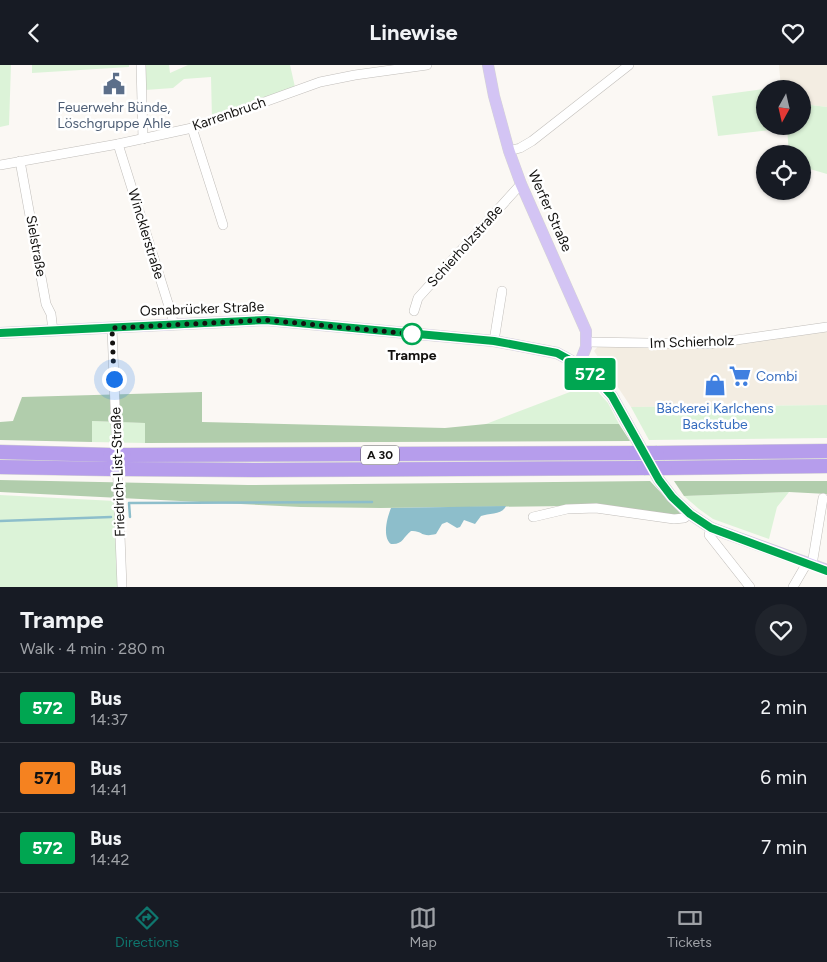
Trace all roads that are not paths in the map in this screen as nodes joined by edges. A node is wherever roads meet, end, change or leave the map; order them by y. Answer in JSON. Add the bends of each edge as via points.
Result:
{"nodes":[{"id":1,"x":141,"y":65,"type":"edge"},
{"id":2,"x":427,"y":65,"type":"edge"},
{"id":3,"x":488,"y":65,"type":"edge"},
{"id":4,"x":629,"y":65,"type":"edge"},
{"id":5,"x":192,"y":128,"type":"junction"},
{"id":6,"x":143,"y":139,"type":"junction"},
{"id":7,"x":118,"y":144,"type":"junction"},
{"id":8,"x":509,"y":151,"type":"junction"},
{"id":9,"x":20,"y":161,"type":"junction"},
{"id":10,"x":0,"y":165,"type":"edge"},
{"id":11,"x":521,"y":184,"type":"junction"},
{"id":12,"x":223,"y":225,"type":"dead end"},
{"id":13,"x":502,"y":291,"type":"dead end"},
{"id":14,"x":414,"y":311,"type":"dead end"},
{"id":15,"x":173,"y":324,"type":"junction"},
{"id":16,"x":827,"y":327,"type":"edge"},
{"id":17,"x":112,"y":328,"type":"junction"},
{"id":18,"x":53,"y":331,"type":"junction"},
{"id":19,"x":0,"y":333,"type":"edge"},
{"id":20,"x":494,"y":341,"type":"junction"},
{"id":21,"x":587,"y":342,"type":"junction"},
{"id":22,"x":579,"y":365,"type":"junction"},
{"id":23,"x":827,"y":451,"type":"edge"},
{"id":24,"x":0,"y":452,"type":"edge"},
{"id":25,"x":117,"y":462,"type":"junction"},
{"id":26,"x":827,"y":466,"type":"edge"},
{"id":27,"x":0,"y":467,"type":"edge"},
{"id":28,"x":823,"y":498,"type":"dead end"},
{"id":29,"x":690,"y":514,"type":"junction"},
{"id":30,"x":533,"y":517,"type":"dead end"},
{"id":31,"x":711,"y":528,"type":"junction"},
{"id":32,"x":810,"y":564,"type":"junction"},
{"id":33,"x":827,"y":571,"type":"edge"},
{"id":34,"x":122,"y":587,"type":"edge"},
{"id":35,"x":750,"y":587,"type":"edge"},
{"id":36,"x":793,"y":587,"type":"edge"}],
"edges":[{"from":1,"to":6,"type":"street"},
{"from":2,"to":5,"type":"street","name":"Karrenbruch","via":[[320,82]]},
{"from":3,"to":8,"type":"main road","name":"Werfer Straße"},
{"from":4,"to":8,"type":"street","via":[[532,141]]},
{"from":5,"to":6,"type":"street","name":"Karrenbruch"},
{"from":5,"to":12,"type":"street"},
{"from":6,"to":7,"type":"street","name":"Karrenbruch"},
{"from":7,"to":9,"type":"street","name":"Karrenbruch"},
{"from":7,"to":15,"type":"street","name":"Wincklerstraße"},
{"from":8,"to":11,"type":"main road","name":"Werfer Straße"},
{"from":9,"to":10,"type":"street","name":"Karrenbruch"},
{"from":9,"to":18,"type":"street","name":"Sielstraße"},
{"from":11,"to":14,"type":"street","name":"Schierholzstraße","via":[[418,298]]},
{"from":11,"to":21,"type":"main road","name":"Werfer Straße","via":[[586,331]]},
{"from":13,"to":20,"type":"street"},
{"from":15,"to":17,"type":"main road","name":"Osnabrücker Straße"},
{"from":15,"to":20,"type":"main road","name":"Osnabrücker Straße","via":[[283,321]]},
{"from":16,"to":21,"type":"street","name":"Im Schierholz","via":[[708,344]]},
{"from":17,"to":18,"type":"main road","name":"Osnabrücker Straße"},
{"from":17,"to":34,"type":"street","name":"Friedrich-List-Straße"},
{"from":18,"to":19,"type":"main road","name":"Osnabrücker Straße"},
{"from":20,"to":22,"type":"main road","name":"Osnabrücker Straße","via":[[557,353]]},
{"from":21,"to":22,"type":"main road"},
{"from":22,"to":29,"type":"main road","name":"Osnabrücker Straße","via":[[595,377],[617,402],[659,480]]},
{"from":23,"to":25,"type":"highway","number":"A 30","bridge":true},
{"from":24,"to":25,"type":"highway","number":"A 30"},
{"from":25,"to":26,"type":"highway","number":"A 30","bridge":true,"via":[[264,470]]},
{"from":25,"to":27,"type":"highway","number":"A 30"},
{"from":28,"to":32,"type":"street"},
{"from":29,"to":30,"type":"street","via":[[674,519],[596,508],[567,509]]},
{"from":29,"to":31,"type":"main road","name":"Osnabrücker Straße"},
{"from":31,"to":32,"type":"main road","name":"Osnabrücker Straße"},
{"from":31,"to":35,"type":"street","via":[[709,535]]},
{"from":32,"to":33,"type":"main road","name":"Osnabrücker Straße"},
{"from":32,"to":36,"type":"street"}]}
